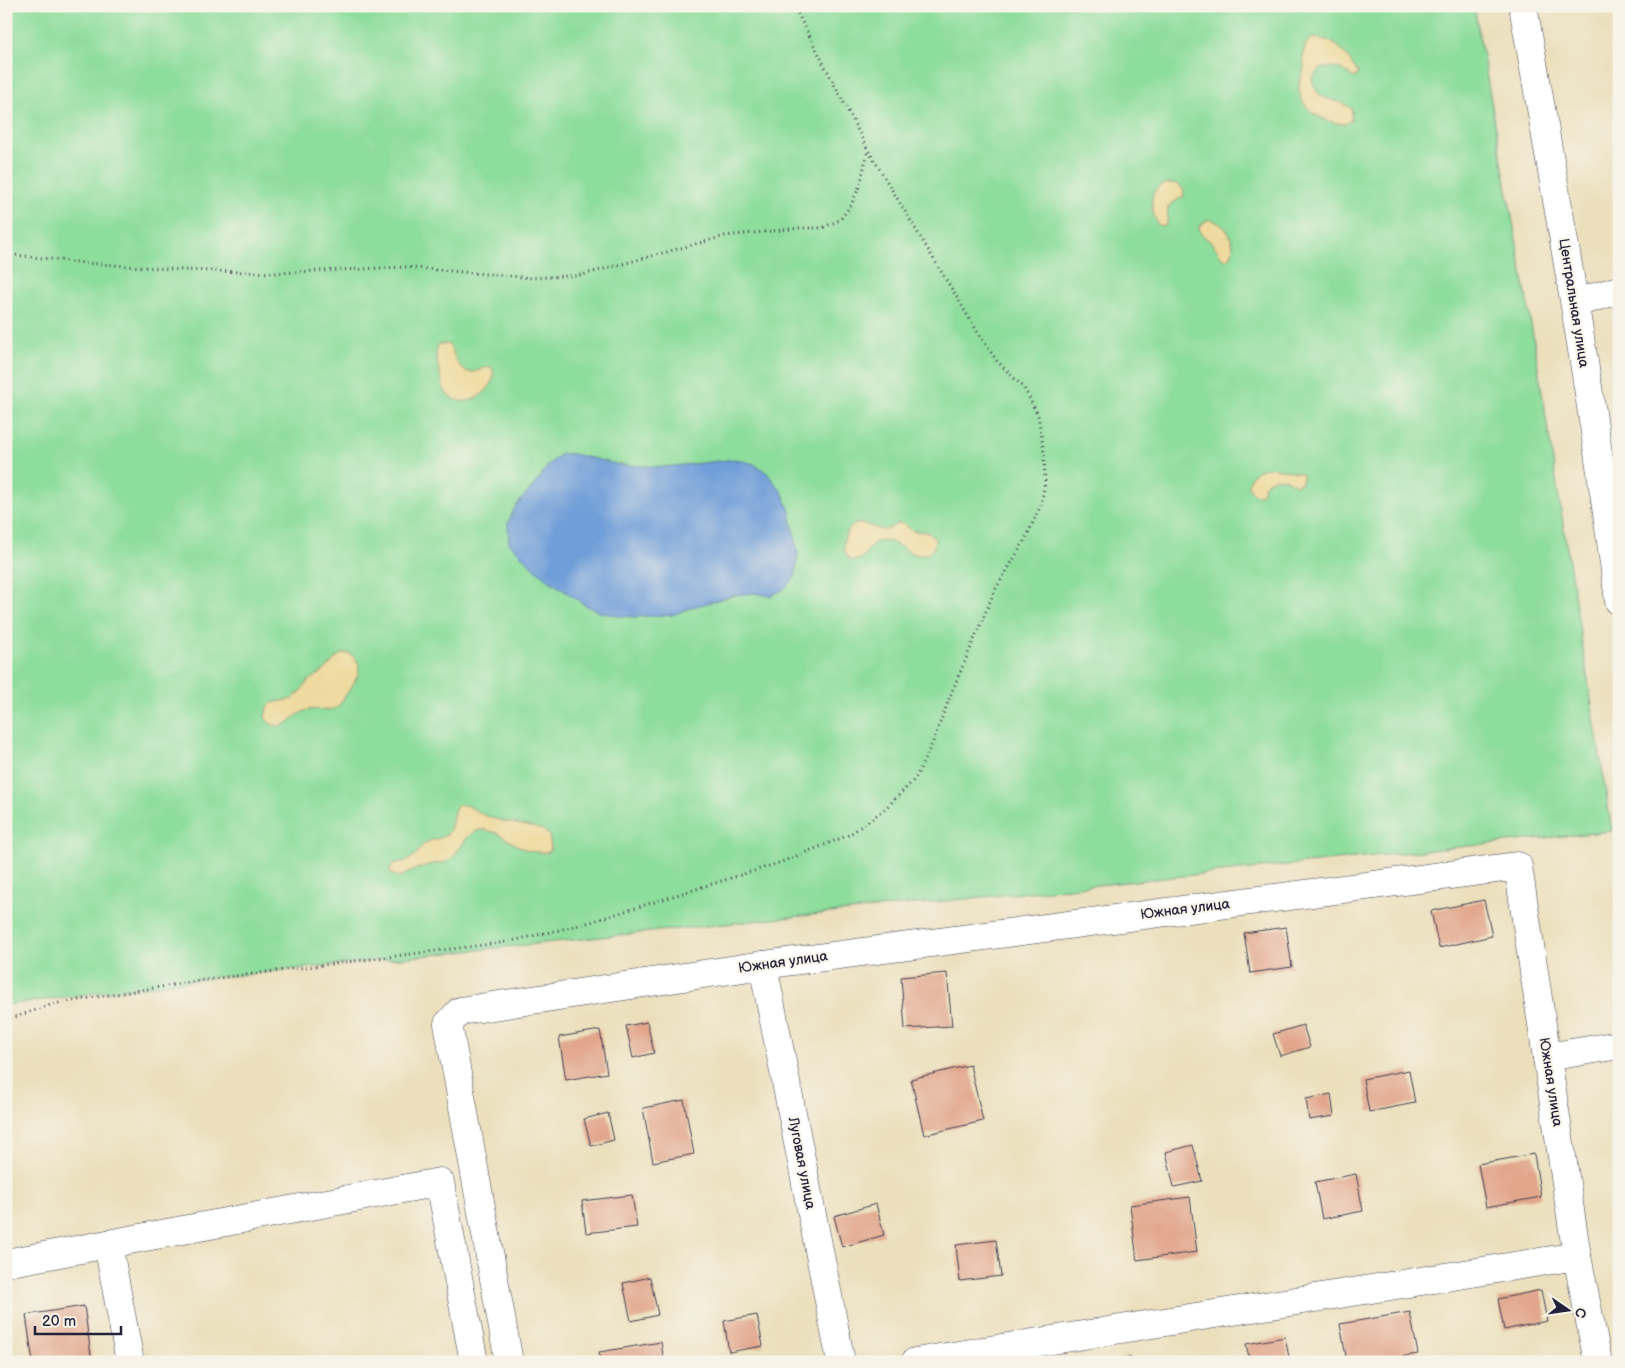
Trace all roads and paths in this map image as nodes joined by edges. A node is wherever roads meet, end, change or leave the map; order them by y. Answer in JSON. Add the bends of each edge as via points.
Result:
{"nodes":[{"id":1,"x":794,"y":6,"type":"edge"},
{"id":2,"x":1522,"y":6,"type":"edge"},
{"id":3,"x":868,"y":150,"type":"junction"},
{"id":4,"x":6,"y":254,"type":"edge"},
{"id":5,"x":1619,"y":290,"type":"edge"},
{"id":6,"x":1575,"y":303,"type":"junction"},
{"id":7,"x":1619,"y":601,"type":"edge"},
{"id":8,"x":763,"y":965,"type":"junction"},
{"id":9,"x":6,"y":1020,"type":"edge"},
{"id":10,"x":1619,"y":1045,"type":"edge"},
{"id":11,"x":1547,"y":1057,"type":"junction"},
{"id":12,"x":108,"y":1244,"type":"junction"},
{"id":13,"x":1577,"y":1256,"type":"junction"},
{"id":14,"x":6,"y":1263,"type":"edge"},
{"id":15,"x":130,"y":1362,"type":"edge"},
{"id":16,"x":474,"y":1362,"type":"edge"},
{"id":17,"x":509,"y":1362,"type":"edge"},
{"id":18,"x":841,"y":1362,"type":"edge"},
{"id":19,"x":915,"y":1362,"type":"edge"},
{"id":20,"x":1598,"y":1362,"type":"edge"}],
"edges":[{"from":1,"to":3,"type":"path"},
{"from":2,"to":6,"type":"street","name":"Центральная улица"},
{"from":3,"to":4,"type":"path","via":[[860,185],[851,206],[840,220],[822,228],[725,236],[582,275],[532,278],[404,267],[276,274],[193,271]]},
{"from":3,"to":9,"type":"path","via":[[976,331],[997,361],[1024,388],[1038,415],[1044,452],[1042,505],[995,590],[915,779],[884,810],[849,835],[779,863],[584,924],[508,942],[204,980],[53,1004]]},
{"from":5,"to":6,"type":"street"},
{"from":6,"to":7,"type":"street","name":"Центральная улица"},
{"from":8,"to":11,"type":"street","name":"Южная улица","via":[[1518,866]]},
{"from":8,"to":17,"type":"street","name":"Южная улица","via":[[460,1011],[448,1024]]},
{"from":8,"to":18,"type":"street","name":"Луговая улица"},
{"from":10,"to":11,"type":"street"},
{"from":11,"to":13,"type":"street","name":"Южная улица"},
{"from":12,"to":14,"type":"street"},
{"from":12,"to":15,"type":"street"},
{"from":12,"to":16,"type":"street","via":[[440,1182]]},
{"from":13,"to":19,"type":"street"},
{"from":13,"to":20,"type":"street","name":"Южная улица"}]}
